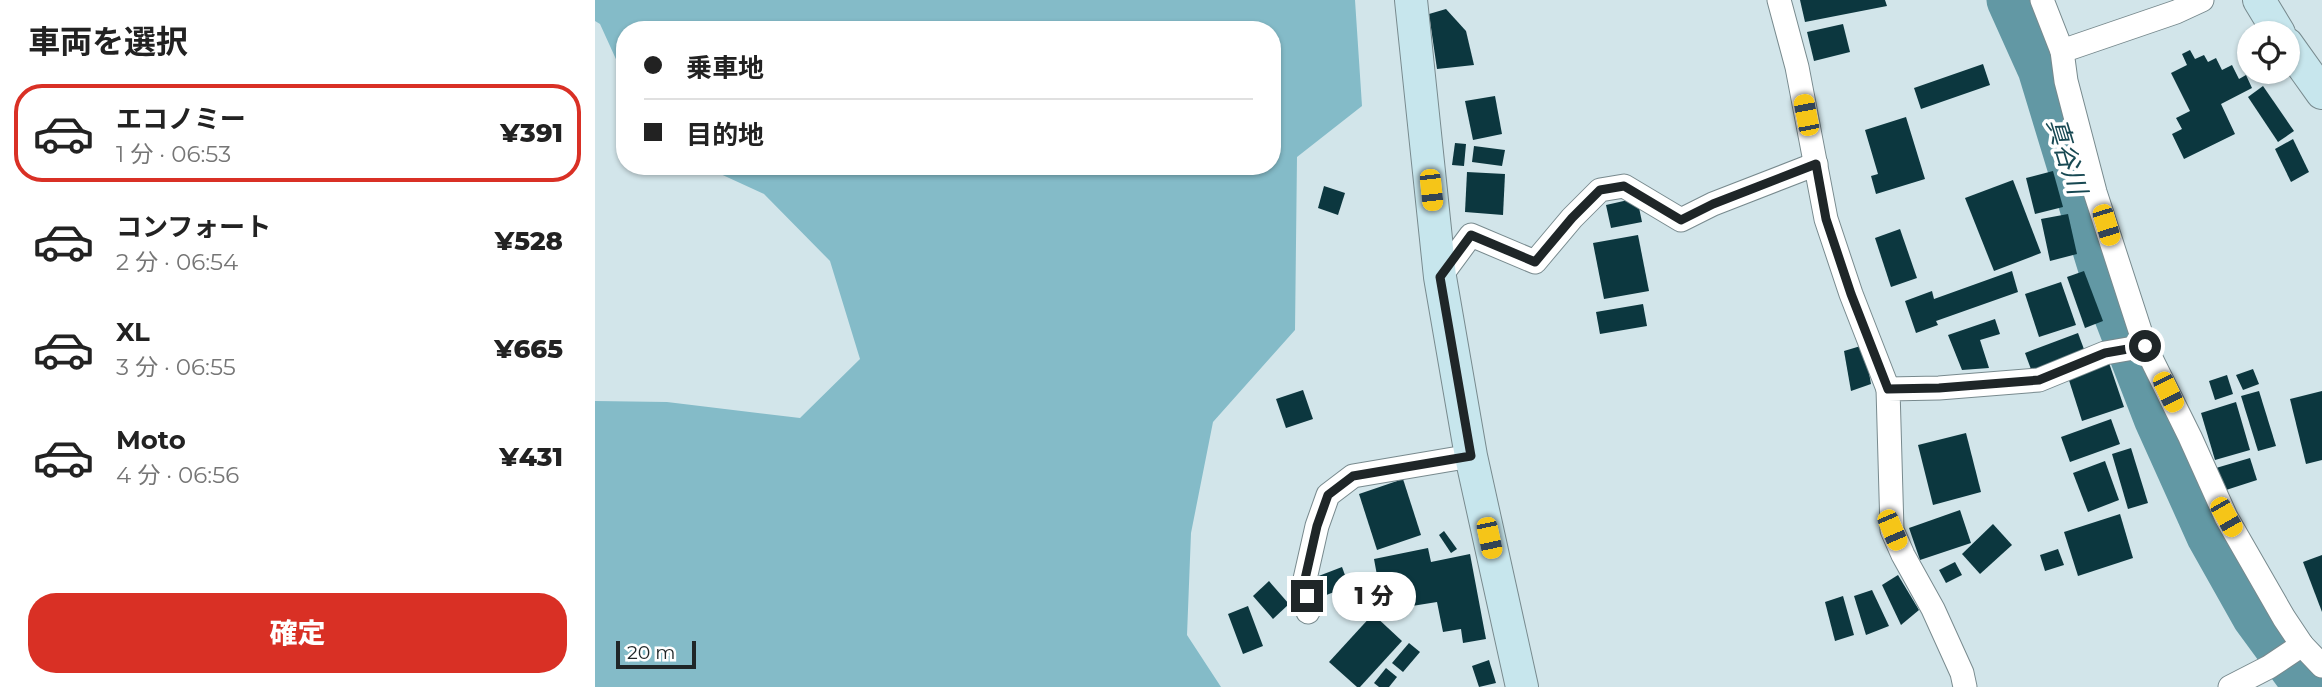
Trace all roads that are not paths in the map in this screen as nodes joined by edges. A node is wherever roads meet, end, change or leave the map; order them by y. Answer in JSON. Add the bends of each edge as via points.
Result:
{"nodes":[{"id":1,"x":1411,"y":0,"type":"edge"},
{"id":2,"x":1779,"y":0,"type":"edge"},
{"id":3,"x":2042,"y":0,"type":"edge"},
{"id":4,"x":2202,"y":0,"type":"edge"},
{"id":5,"x":2259,"y":0,"type":"edge"},
{"id":6,"x":2272,"y":21,"type":"edge"},
{"id":7,"x":2062,"y":51,"type":"junction"},
{"id":8,"x":2300,"y":62,"type":"edge"},
{"id":9,"x":2322,"y":93,"type":"edge"},
{"id":10,"x":1816,"y":164,"type":"junction"},
{"id":11,"x":1440,"y":277,"type":"junction"},
{"id":12,"x":2144,"y":346,"type":"junction"},
{"id":13,"x":1888,"y":389,"type":"junction"},
{"id":14,"x":1471,"y":456,"type":"junction"},
{"id":15,"x":1308,"y":612,"type":"dead end"},
{"id":16,"x":2299,"y":647,"type":"junction"},
{"id":17,"x":2322,"y":666,"type":"edge"},
{"id":18,"x":1522,"y":687,"type":"edge"},
{"id":19,"x":1965,"y":687,"type":"edge"},
{"id":20,"x":2230,"y":687,"type":"edge"}],
"edges":[{"from":1,"to":11,"type":"street"},
{"from":2,"to":10,"type":"street"},
{"from":3,"to":7,"type":"street"},
{"from":4,"to":7,"type":"street"},
{"from":5,"to":6,"type":"street"},
{"from":7,"to":12,"type":"street","via":[[2095,192]]},
{"from":8,"to":9,"type":"street"},
{"from":10,"to":11,"type":"street","via":[[1681,220],[1624,186],[1600,190],[1535,262],[1471,235]]},
{"from":10,"to":13,"type":"street","via":[[1826,219]]},
{"from":11,"to":14,"type":"street"},
{"from":12,"to":13,"type":"street","via":[[2105,353],[2039,380]]},
{"from":12,"to":16,"type":"street","via":[[2226,517]]},
{"from":13,"to":19,"type":"street","via":[[1892,530],[1933,609]]},
{"from":14,"to":15,"type":"street","via":[[1353,476],[1328,495],[1305,579]]},
{"from":14,"to":18,"type":"street"},
{"from":16,"to":17,"type":"street"},
{"from":16,"to":20,"type":"street"}]}
